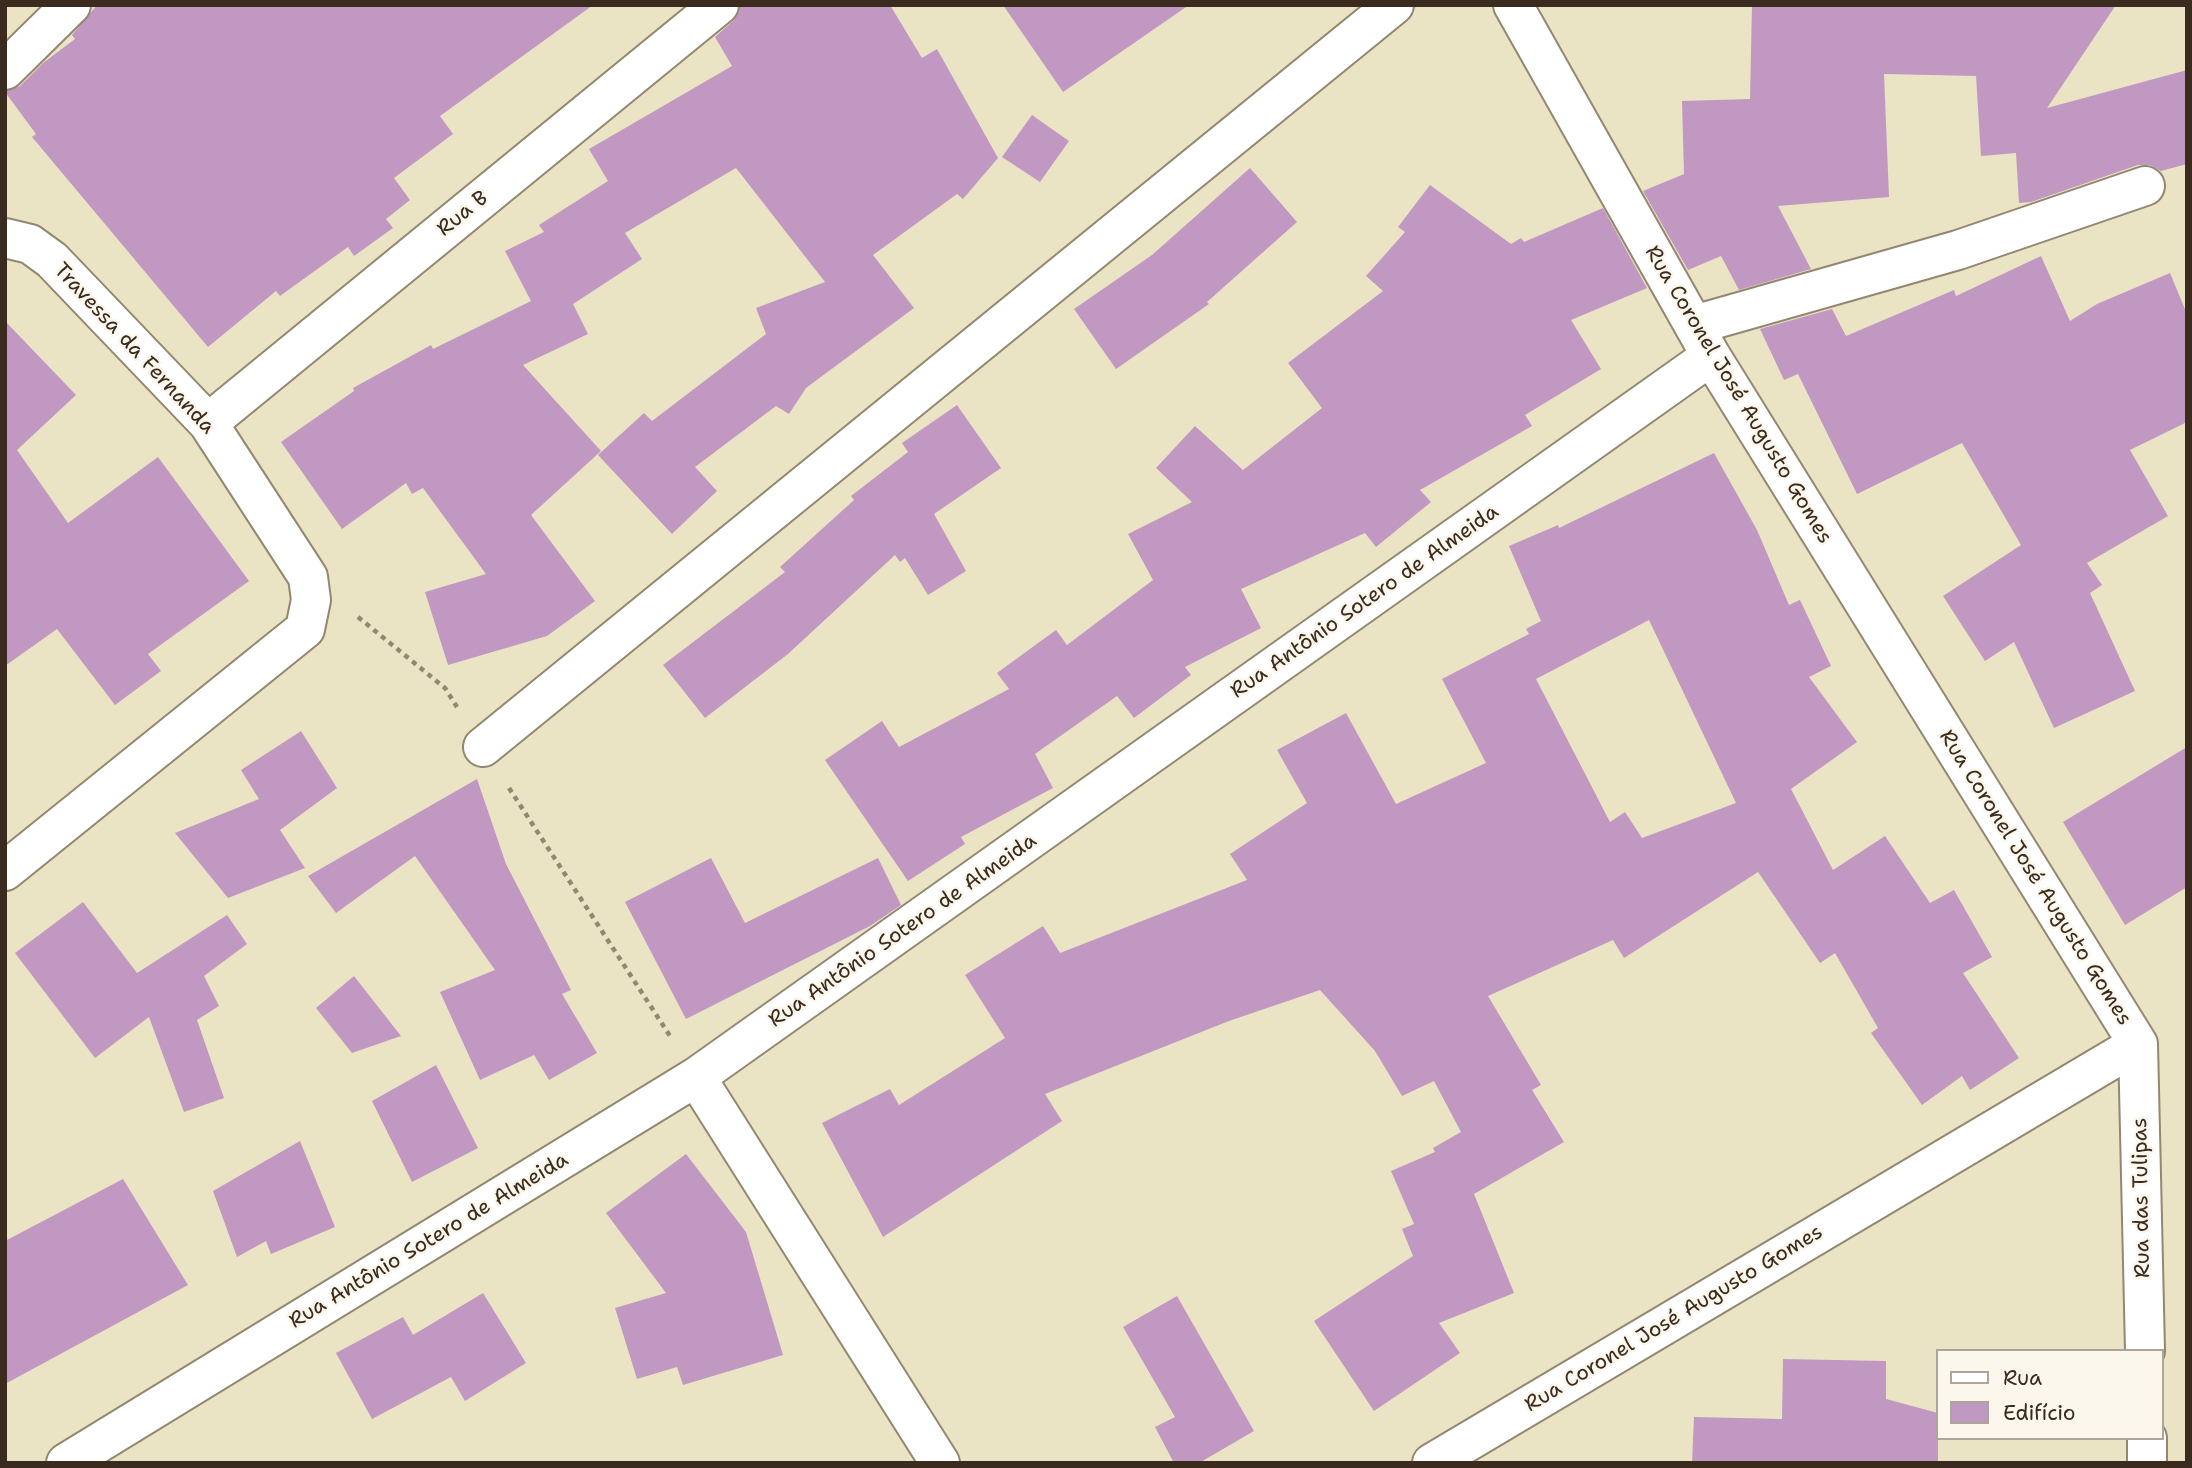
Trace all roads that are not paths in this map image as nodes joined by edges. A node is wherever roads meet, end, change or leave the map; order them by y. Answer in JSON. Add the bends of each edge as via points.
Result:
{"nodes":[{"id":1,"x":71,"y":5,"type":"edge"},
{"id":2,"x":719,"y":5,"type":"edge"},
{"id":3,"x":1394,"y":5,"type":"edge"},
{"id":4,"x":1513,"y":5,"type":"edge"},
{"id":5,"x":5,"y":70,"type":"edge"},
{"id":6,"x":2145,"y":186,"type":"dead end"},
{"id":7,"x":5,"y":238,"type":"edge"},
{"id":8,"x":1702,"y":341,"type":"junction"},
{"id":9,"x":208,"y":423,"type":"junction"},
{"id":10,"x":483,"y":747,"type":"road end"},
{"id":11,"x":5,"y":871,"type":"edge"},
{"id":12,"x":2138,"y":1044,"type":"junction"},
{"id":13,"x":696,"y":1077,"type":"junction"},
{"id":14,"x":2145,"y":1349,"type":"edge"},
{"id":15,"x":2147,"y":1440,"type":"edge"},
{"id":16,"x":66,"y":1463,"type":"edge"},
{"id":17,"x":940,"y":1463,"type":"edge"},
{"id":18,"x":1432,"y":1463,"type":"edge"},
{"id":19,"x":2147,"y":1463,"type":"edge"}],
"edges":[{"from":1,"to":5,"type":"street"},
{"from":2,"to":9,"type":"street","name":"Rua B"},
{"from":3,"to":10,"type":"street"},
{"from":4,"to":8,"type":"street","name":"Rua Coronel José Augusto Gomes"},
{"from":6,"to":8,"type":"street","name":"Rua Antônio Sotero de Almeida"},
{"from":7,"to":9,"type":"street","name":"Travessa da Fernanda","via":[[30,244],[52,260]]},
{"from":8,"to":12,"type":"street","name":"Rua Coronel José Augusto Gomes"},
{"from":8,"to":13,"type":"street","name":"Rua Antônio Sotero de Almeida"},
{"from":9,"to":11,"type":"street","name":"Travessa da Fernanda","via":[[308,577],[311,600],[304,629]]},
{"from":12,"to":14,"type":"street","name":"Rua das Tulipas"},
{"from":12,"to":18,"type":"street","name":"Rua Coronel José Augusto Gomes"},
{"from":13,"to":16,"type":"street","name":"Rua Antônio Sotero de Almeida"},
{"from":13,"to":17,"type":"street"},
{"from":15,"to":19,"type":"street"}]}
